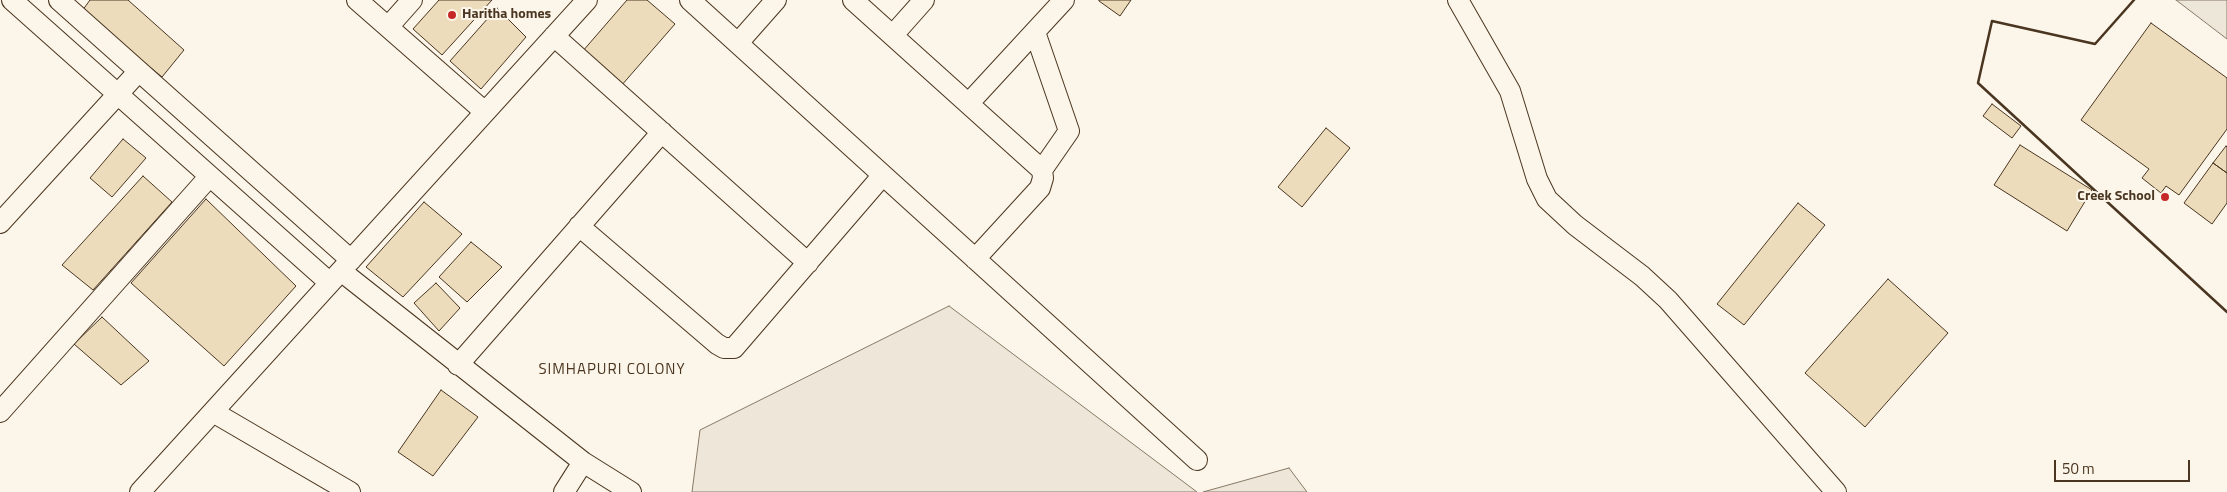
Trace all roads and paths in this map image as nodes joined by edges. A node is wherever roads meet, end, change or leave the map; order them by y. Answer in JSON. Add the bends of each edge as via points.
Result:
{"nodes":[{"id":1,"x":12,"y":0,"type":"edge"},
{"id":2,"x":357,"y":0,"type":"edge"},
{"id":3,"x":412,"y":0,"type":"edge"},
{"id":4,"x":587,"y":0,"type":"edge"},
{"id":5,"x":690,"y":0,"type":"edge"},
{"id":6,"x":776,"y":0,"type":"edge"},
{"id":7,"x":853,"y":0,"type":"edge"},
{"id":8,"x":924,"y":0,"type":"edge"},
{"id":9,"x":1064,"y":0,"type":"edge"},
{"id":10,"x":1458,"y":0,"type":"edge"},
{"id":11,"x":62,"y":1,"type":"edge"},
{"id":12,"x":40,"y":25,"type":"junction"},
{"id":13,"x":388,"y":27,"type":"junction"},
{"id":14,"x":1035,"y":32,"type":"junction"},
{"id":15,"x":893,"y":35,"type":"junction"},
{"id":16,"x":554,"y":36,"type":"junction"},
{"id":17,"x":738,"y":43,"type":"junction"},
{"id":18,"x":138,"y":72,"type":"junction"},
{"id":19,"x":118,"y":94,"type":"junction"},
{"id":20,"x":969,"y":103,"type":"junction"},
{"id":21,"x":485,"y":112,"type":"junction"},
{"id":22,"x":662,"y":132,"type":"junction"},
{"id":23,"x":1042,"y":170,"type":"junction"},
{"id":24,"x":883,"y":175,"type":"junction"},
{"id":25,"x":209,"y":177,"type":"junction"},
{"id":26,"x":0,"y":223,"type":"edge"},
{"id":27,"x":579,"y":226,"type":"junction"},
{"id":28,"x":975,"y":259,"type":"junction"},
{"id":29,"x":808,"y":262,"type":"junction"},
{"id":30,"x":341,"y":271,"type":"junction"},
{"id":31,"x":458,"y":364,"type":"junction"},
{"id":32,"x":0,"y":412,"type":"edge"},
{"id":33,"x":213,"y":412,"type":"junction"},
{"id":34,"x":1197,"y":460,"type":"dead end"},
{"id":35,"x":583,"y":462,"type":"junction"},
{"id":36,"x":149,"y":490,"type":"edge"},
{"id":37,"x":350,"y":492,"type":"edge"},
{"id":38,"x":564,"y":492,"type":"edge"},
{"id":39,"x":631,"y":492,"type":"edge"},
{"id":40,"x":1836,"y":492,"type":"edge"}],
"edges":[{"from":1,"to":12,"type":"street"},
{"from":2,"to":13,"type":"street"},
{"from":3,"to":13,"type":"street"},
{"from":4,"to":16,"type":"street"},
{"from":5,"to":17,"type":"street"},
{"from":6,"to":17,"type":"street"},
{"from":7,"to":15,"type":"street"},
{"from":8,"to":15,"type":"street"},
{"from":9,"to":14,"type":"street"},
{"from":10,"to":40,"type":"street","via":[[1510,92],[1536,179],[1547,199],[1668,300]]},
{"from":11,"to":12,"type":"street"},
{"from":11,"to":18,"type":"street"},
{"from":12,"to":19,"type":"street"},
{"from":13,"to":21,"type":"street"},
{"from":14,"to":20,"type":"street"},
{"from":14,"to":23,"type":"street","via":[[1069,131]]},
{"from":15,"to":20,"type":"street"},
{"from":16,"to":21,"type":"street"},
{"from":16,"to":22,"type":"street"},
{"from":17,"to":24,"type":"street"},
{"from":18,"to":19,"type":"street"},
{"from":18,"to":30,"type":"street"},
{"from":19,"to":25,"type":"street"},
{"from":19,"to":26,"type":"street"},
{"from":20,"to":23,"type":"street"},
{"from":21,"to":30,"type":"street"},
{"from":22,"to":27,"type":"street"},
{"from":22,"to":29,"type":"street"},
{"from":23,"to":28,"type":"street","via":[[1040,188]]},
{"from":24,"to":28,"type":"street"},
{"from":24,"to":29,"type":"street"},
{"from":25,"to":30,"type":"street"},
{"from":25,"to":32,"type":"street"},
{"from":27,"to":29,"type":"street","via":[[724,348],[734,348],[740,342]]},
{"from":27,"to":31,"type":"street"},
{"from":28,"to":34,"type":"street"},
{"from":30,"to":31,"type":"street"},
{"from":30,"to":33,"type":"street"},
{"from":31,"to":35,"type":"street"},
{"from":33,"to":36,"type":"street"},
{"from":33,"to":37,"type":"street"},
{"from":35,"to":38,"type":"street"},
{"from":35,"to":39,"type":"street"}]}
